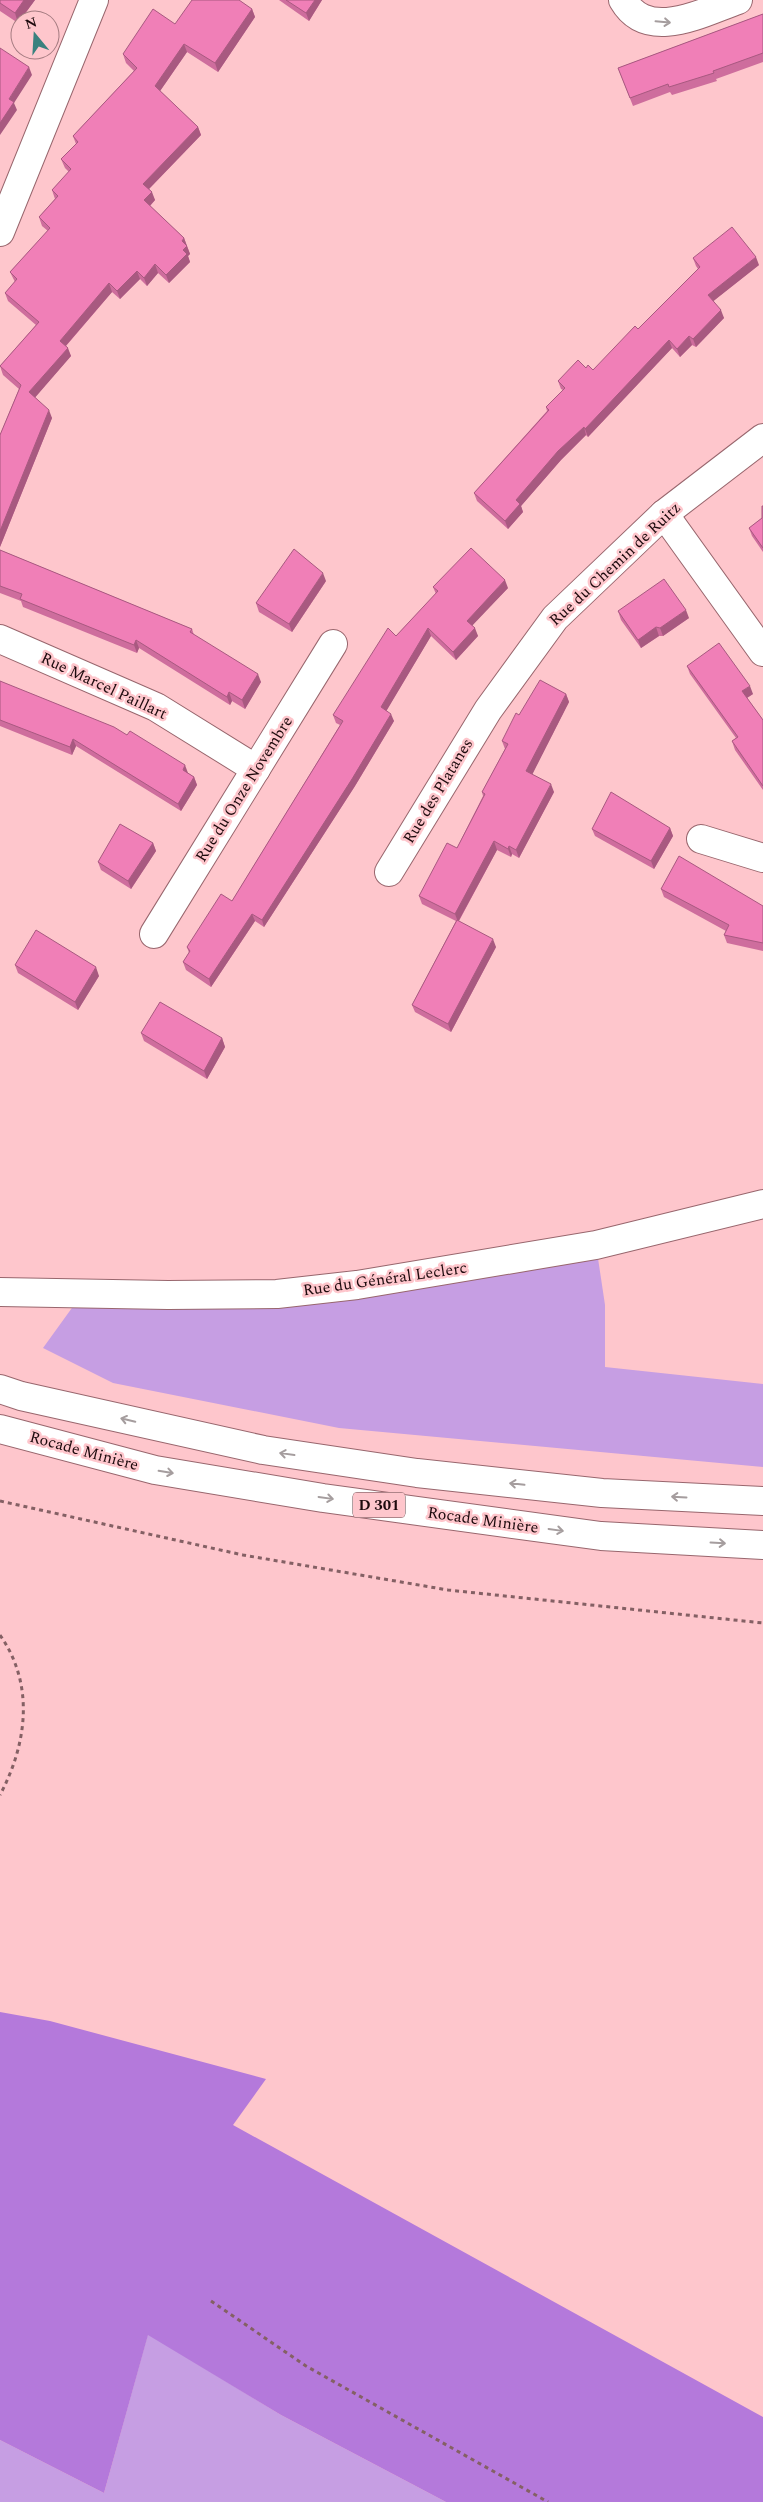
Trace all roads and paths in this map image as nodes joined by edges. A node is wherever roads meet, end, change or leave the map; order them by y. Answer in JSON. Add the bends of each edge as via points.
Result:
{"nodes":[{"id":1,"x":94,"y":0,"type":"edge"},
{"id":2,"x":623,"y":0,"type":"edge"},
{"id":3,"x":738,"y":0,"type":"edge"},
{"id":4,"x":0,"y":232,"type":"edge"},
{"id":5,"x":763,"y":438,"type":"edge"},
{"id":6,"x":664,"y":514,"type":"junction"},
{"id":7,"x":0,"y":639,"type":"edge"},
{"id":8,"x":333,"y":644,"type":"dead end"},
{"id":9,"x":763,"y":652,"type":"edge"},
{"id":10,"x":488,"y":710,"type":"joint"},
{"id":11,"x":256,"y":769,"type":"junction"},
{"id":12,"x":701,"y":839,"type":"dead end"},
{"id":13,"x":763,"y":858,"type":"edge"},
{"id":14,"x":389,"y":872,"type":"dead end"},
{"id":15,"x":154,"y":934,"type":"dead end"},
{"id":16,"x":763,"y":1204,"type":"edge"},
{"id":17,"x":0,"y":1292,"type":"edge"},
{"id":18,"x":0,"y":1389,"type":"edge"},
{"id":19,"x":0,"y":1429,"type":"edge"},
{"id":20,"x":0,"y":1501,"type":"edge"},
{"id":21,"x":763,"y":1501,"type":"edge"},
{"id":22,"x":763,"y":1545,"type":"edge"},
{"id":23,"x":763,"y":1623,"type":"edge"},
{"id":24,"x":0,"y":1635,"type":"edge"},
{"id":25,"x":0,"y":1795,"type":"edge"},
{"id":26,"x":211,"y":2301,"type":"dead end"},
{"id":27,"x":548,"y":2502,"type":"edge"}],
"edges":[{"from":1,"to":4,"type":"main road"},
{"from":2,"to":3,"type":"main road","one_way":true,"via":[[644,21],[672,23]]},
{"from":5,"to":6,"type":"main road","name":"Rue du Chemin de Ruitz"},
{"from":6,"to":9,"type":"main road"},
{"from":6,"to":10,"type":"main road","name":"Rue du Chemin de Ruitz","via":[[555,618]]},
{"from":7,"to":11,"type":"main road","name":"Rue Marcel Paillart","via":[[156,708]]},
{"from":8,"to":11,"type":"main road","name":"Rue du Onze Novembre"},
{"from":10,"to":14,"type":"main road","name":"Rue des Platanes"},
{"from":11,"to":15,"type":"main road","name":"Rue du Onze Novembre"},
{"from":12,"to":13,"type":"main road"},
{"from":16,"to":17,"type":"main road","name":"Rue du Général Leclerc","via":[[596,1245],[356,1285],[277,1294]]},
{"from":21,"to":18,"type":"main road","number":"D 301","one_way":true,"via":[[602,1493],[417,1473],[272,1452]]},
{"from":19,"to":22,"type":"main road","name":"Rocade Minière","number":"D 301","one_way":true,"via":[[155,1470],[323,1498],[601,1536]]},
{"from":20,"to":23,"type":"path","via":[[243,1555],[448,1590]]},
{"from":24,"to":25,"type":"path","via":[[14,1662],[25,1705],[20,1743]]},
{"from":26,"to":27,"type":"path","via":[[306,2366]]}]}
